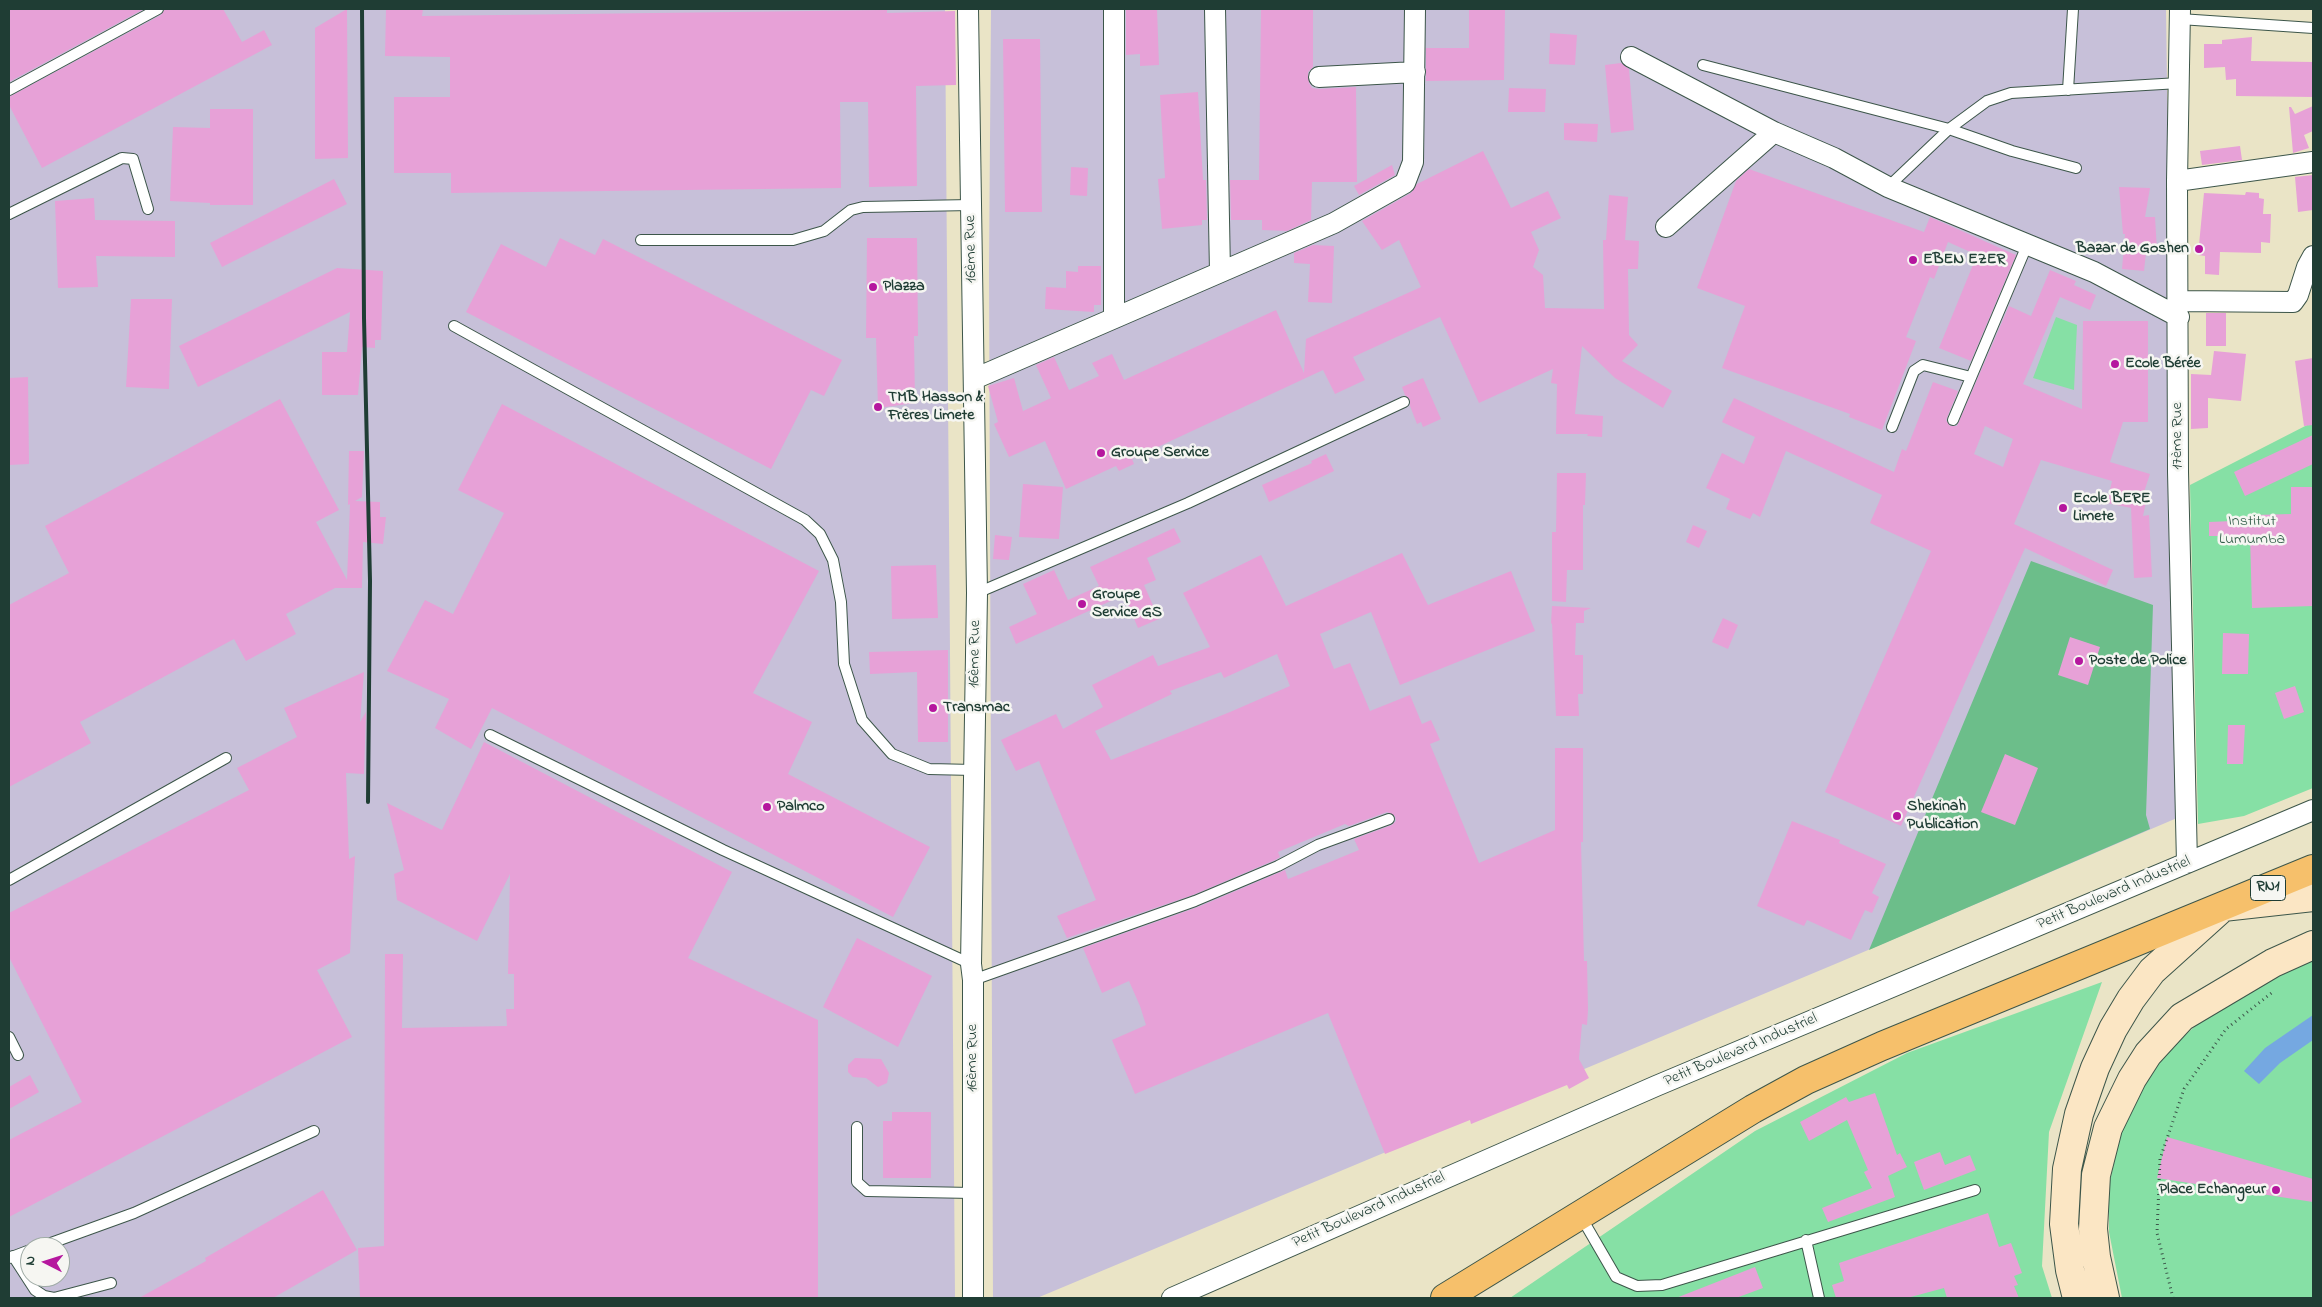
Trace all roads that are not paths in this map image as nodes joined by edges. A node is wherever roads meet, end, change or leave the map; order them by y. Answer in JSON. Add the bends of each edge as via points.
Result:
{"nodes":[{"id":1,"x":158,"y":9,"type":"edge"},
{"id":2,"x":968,"y":9,"type":"edge"},
{"id":3,"x":1114,"y":9,"type":"edge"},
{"id":4,"x":1215,"y":9,"type":"edge"},
{"id":5,"x":1415,"y":9,"type":"edge"},
{"id":6,"x":2073,"y":9,"type":"edge"},
{"id":7,"x":2180,"y":14,"type":"edge"},
{"id":8,"x":2313,"y":28,"type":"edge"},
{"id":9,"x":1631,"y":56,"type":"dead end"},
{"id":10,"x":1703,"y":65,"type":"dead end"},
{"id":11,"x":1415,"y":72,"type":"junction"},
{"id":12,"x":1318,"y":77,"type":"dead end"},
{"id":13,"x":2179,"y":83,"type":"junction"},
{"id":14,"x":9,"y":90,"type":"edge"},
{"id":15,"x":2068,"y":90,"type":"junction"},
{"id":16,"x":1949,"y":128,"type":"junction"},
{"id":17,"x":1774,"y":132,"type":"junction"},
{"id":18,"x":2313,"y":162,"type":"edge"},
{"id":19,"x":2076,"y":168,"type":"dead end"},
{"id":20,"x":2176,"y":181,"type":"junction"},
{"id":21,"x":1888,"y":187,"type":"junction"},
{"id":22,"x":971,"y":206,"type":"junction"},
{"id":23,"x":148,"y":209,"type":"dead end"},
{"id":24,"x":9,"y":214,"type":"edge"},
{"id":25,"x":1666,"y":227,"type":"dead end"},
{"id":26,"x":641,"y":240,"type":"dead end"},
{"id":27,"x":2028,"y":243,"type":"junction"},
{"id":28,"x":2313,"y":256,"type":"edge"},
{"id":29,"x":1220,"y":272,"type":"junction"},
{"id":30,"x":2178,"y":309,"type":"junction"},
{"id":31,"x":1114,"y":318,"type":"junction"},
{"id":32,"x":454,"y":326,"type":"dead end"},
{"id":33,"x":1971,"y":377,"type":"junction"},
{"id":34,"x":974,"y":379,"type":"junction"},
{"id":35,"x":1404,"y":402,"type":"dead end"},
{"id":36,"x":1953,"y":420,"type":"dead end"},
{"id":37,"x":1892,"y":427,"type":"dead end"},
{"id":38,"x":977,"y":593,"type":"junction"},
{"id":39,"x":490,"y":734,"type":"dead end"},
{"id":40,"x":226,"y":758,"type":"dead end"},
{"id":41,"x":974,"y":770,"type":"junction"},
{"id":42,"x":2313,"y":810,"type":"edge"},
{"id":43,"x":1389,"y":818,"type":"dead end"},
{"id":44,"x":2187,"y":863,"type":"junction"},
{"id":45,"x":2313,"y":869,"type":"edge"},
{"id":46,"x":9,"y":880,"type":"edge"},
{"id":47,"x":2313,"y":898,"type":"edge"},
{"id":48,"x":2223,"y":907,"type":"junction"},
{"id":49,"x":2313,"y":945,"type":"edge"},
{"id":50,"x":972,"y":972,"type":"junction"},
{"id":51,"x":9,"y":1037,"type":"edge"},
{"id":52,"x":18,"y":1055,"type":"dead end"},
{"id":53,"x":857,"y":1127,"type":"dead end"},
{"id":54,"x":314,"y":1131,"type":"dead end"},
{"id":55,"x":1974,"y":1190,"type":"dead end"},
{"id":56,"x":972,"y":1193,"type":"junction"},
{"id":57,"x":1580,"y":1215,"type":"junction"},
{"id":58,"x":68,"y":1237,"type":"edge"},
{"id":59,"x":1806,"y":1240,"type":"junction"},
{"id":60,"x":11,"y":1257,"type":"edge"},
{"id":61,"x":111,"y":1283,"type":"dead end"},
{"id":62,"x":973,"y":1298,"type":"edge"},
{"id":63,"x":1172,"y":1298,"type":"edge"},
{"id":64,"x":1445,"y":1298,"type":"edge"},
{"id":65,"x":1819,"y":1298,"type":"edge"},
{"id":66,"x":2077,"y":1298,"type":"edge"},
{"id":67,"x":2105,"y":1298,"type":"edge"}],
"edges":[{"from":1,"to":14,"type":"lane"},
{"from":2,"to":22,"type":"street","name":"16ème Rue"},
{"from":3,"to":31,"type":"street"},
{"from":4,"to":29,"type":"street"},
{"from":5,"to":11,"type":"street"},
{"from":6,"to":15,"type":"lane"},
{"from":7,"to":8,"type":"lane"},
{"from":7,"to":13,"type":"street","name":"17ème Rue"},
{"from":9,"to":17,"type":"street"},
{"from":10,"to":16,"type":"lane"},
{"from":11,"to":12,"type":"street"},
{"from":11,"to":29,"type":"street","via":[[1413,162],[1405,182],[1334,223]]},
{"from":13,"to":15,"type":"lane"},
{"from":13,"to":20,"type":"street","name":"17ème Rue"},
{"from":15,"to":16,"type":"lane","via":[[2011,94],[1987,102]]},
{"from":16,"to":19,"type":"lane","via":[[2012,151]]},
{"from":16,"to":21,"type":"lane"},
{"from":17,"to":21,"type":"street","via":[[1834,158]]},
{"from":17,"to":25,"type":"street"},
{"from":18,"to":20,"type":"street"},
{"from":20,"to":30,"type":"street","name":"17ème Rue"},
{"from":21,"to":27,"type":"street"},
{"from":22,"to":26,"type":"lane","via":[[862,207],[851,210],[824,231],[793,240]]},
{"from":22,"to":34,"type":"street","name":"16ème Rue"},
{"from":23,"to":24,"type":"lane","via":[[133,159],[122,158]]},
{"from":27,"to":30,"type":"street"},
{"from":27,"to":33,"type":"lane"},
{"from":28,"to":30,"type":"street","via":[[2293,302]]},
{"from":29,"to":31,"type":"street"},
{"from":30,"to":44,"type":"street","name":"17ème Rue","via":[[2178,472]]},
{"from":31,"to":34,"type":"street"},
{"from":32,"to":41,"type":"lane","via":[[805,520],[820,534],[833,560],[841,602],[844,664],[862,720],[892,754],[929,769]]},
{"from":33,"to":36,"type":"lane"},
{"from":33,"to":37,"type":"lane","via":[[1923,365],[1914,371]]},
{"from":34,"to":38,"type":"street","name":"16ème Rue"},
{"from":35,"to":38,"type":"lane","via":[[1188,503]]},
{"from":38,"to":41,"type":"street","name":"16ème Rue"},
{"from":39,"to":50,"type":"lane"},
{"from":40,"to":46,"type":"lane"},
{"from":41,"to":50,"type":"street","name":"16ème Rue"},
{"from":42,"to":44,"type":"street","name":"Petit Boulevard Industriel"},
{"from":43,"to":50,"type":"lane","via":[[1318,845],[1278,866],[1195,901]]},
{"from":44,"to":63,"type":"street","name":"Petit Boulevard Industriel","via":[[1656,1086]]},
{"from":45,"to":48,"type":"highway","number":"RN1"},
{"from":47,"to":48,"type":"main road"},
{"from":48,"to":57,"type":"highway","via":[[1806,1080]]},
{"from":48,"to":66,"type":"main road","via":[[2152,971],[2113,1029],[2095,1068],[2079,1114],[2067,1169],[2064,1224]]},
{"from":49,"to":67,"type":"main road","via":[[2273,963],[2182,1017],[2148,1054],[2132,1079],[2108,1128],[2096,1175],[2093,1229]]},
{"from":50,"to":56,"type":"street","name":"16ème Rue"},
{"from":51,"to":52,"type":"lane"},
{"from":53,"to":56,"type":"lane","via":[[857,1182],[867,1191]]},
{"from":54,"to":58,"type":"lane","via":[[134,1213]]},
{"from":55,"to":59,"type":"lane"},
{"from":56,"to":62,"type":"street","name":"16ème Rue"},
{"from":57,"to":59,"type":"lane","via":[[1616,1278],[1637,1286],[1662,1285]]},
{"from":57,"to":64,"type":"highway"},
{"from":59,"to":65,"type":"lane"},
{"from":60,"to":61,"type":"lane","via":[[35,1290],[44,1296],[54,1298]]}]}
